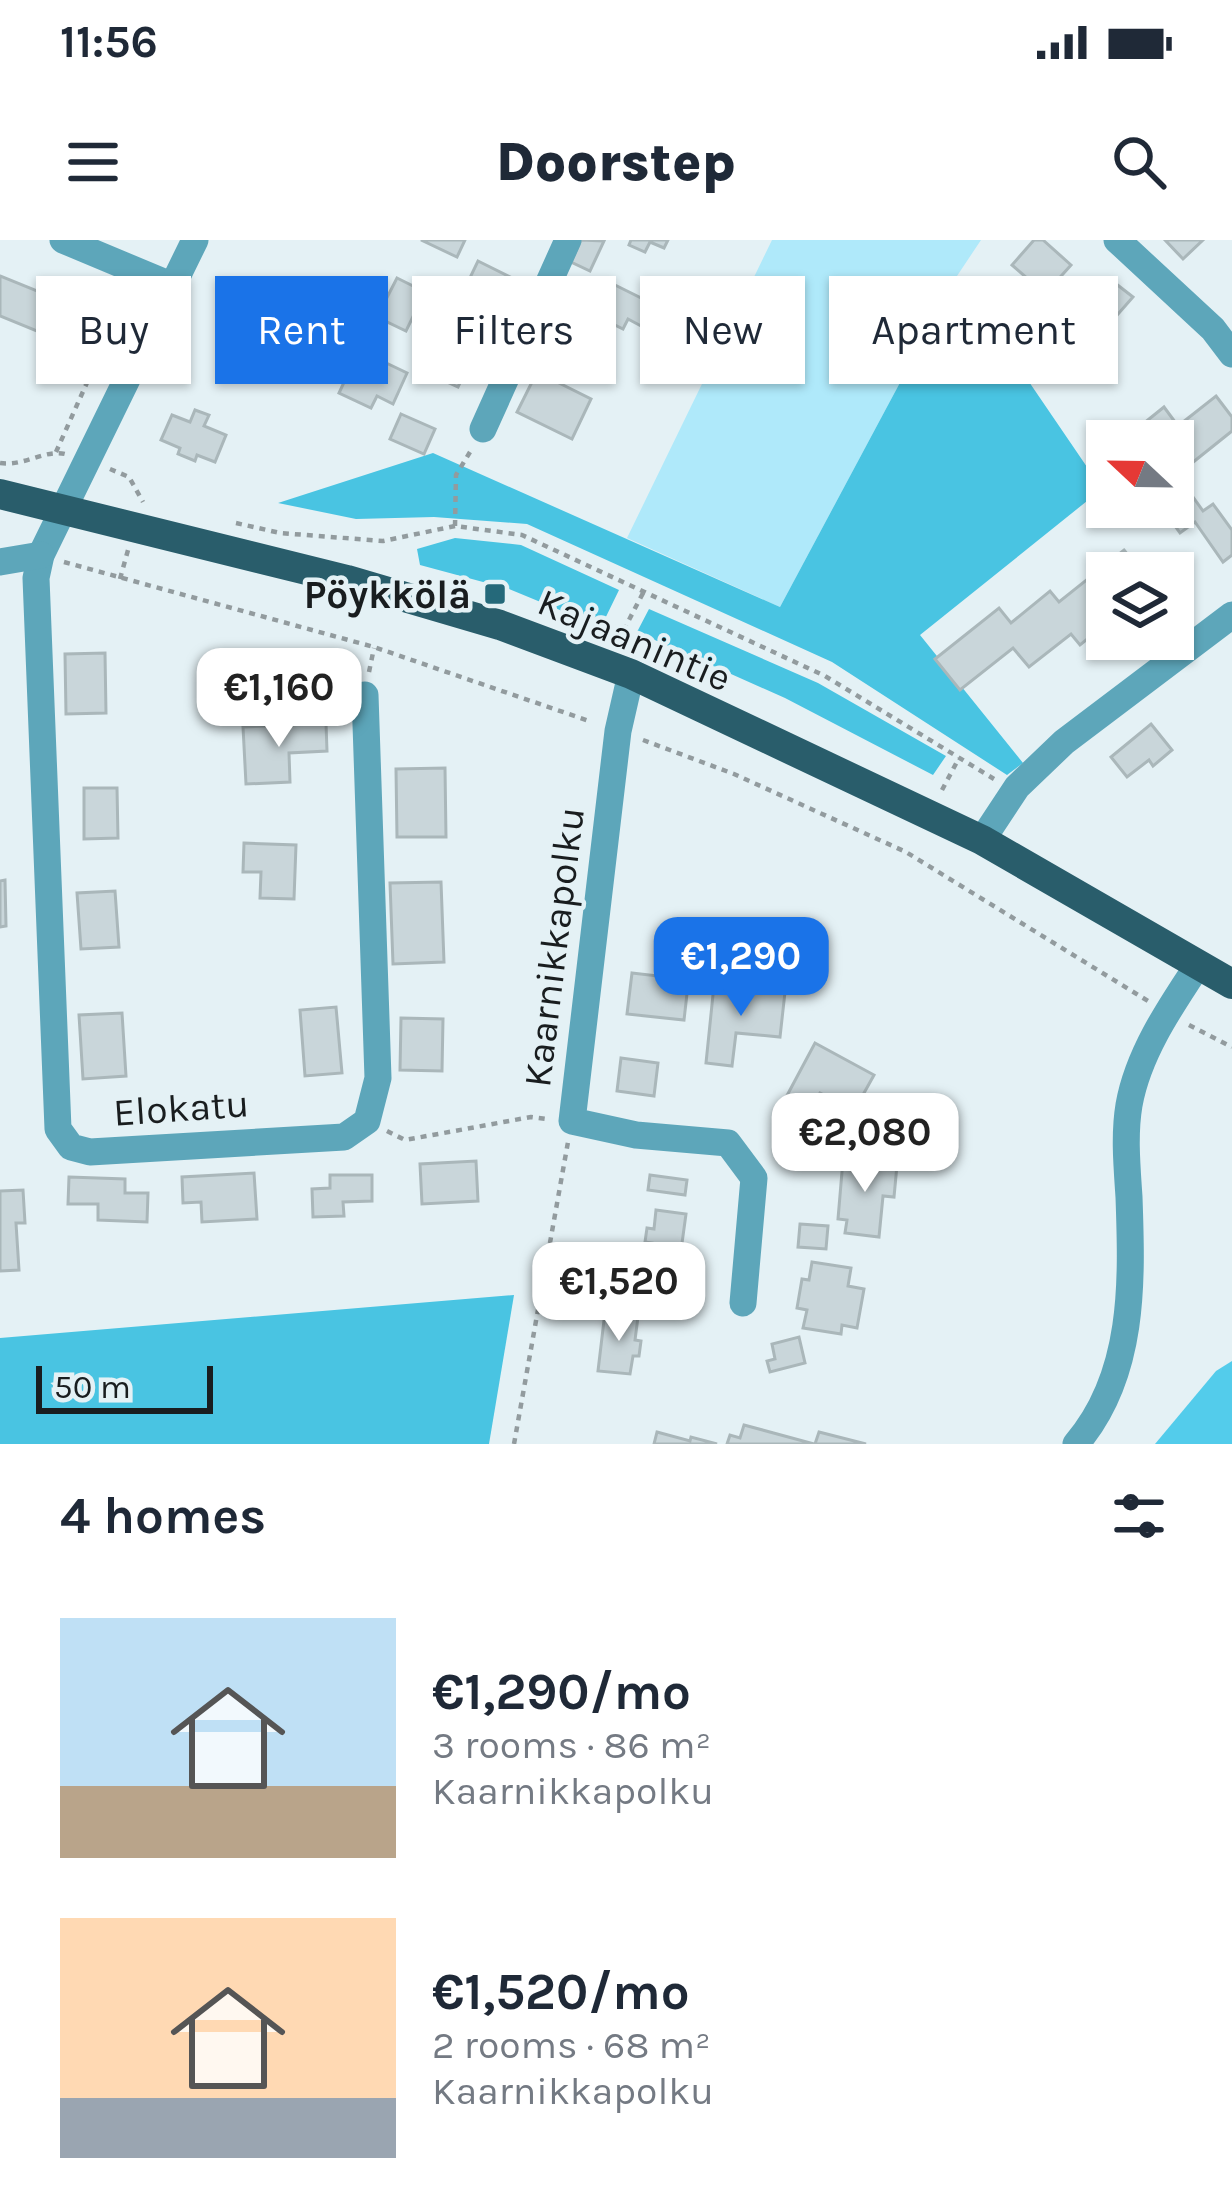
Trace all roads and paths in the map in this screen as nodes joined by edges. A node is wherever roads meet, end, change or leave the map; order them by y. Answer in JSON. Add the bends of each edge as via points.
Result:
{"nodes":[{"id":1,"x":62,"y":240,"type":"edge"},
{"id":2,"x":195,"y":240,"type":"edge"},
{"id":3,"x":568,"y":240,"type":"edge"},
{"id":4,"x":1117,"y":240,"type":"edge"},
{"id":5,"x":137,"y":271,"type":"junction"},
{"id":6,"x":149,"y":276,"type":"edge"},
{"id":7,"x":178,"y":276,"type":"edge"},
{"id":8,"x":1222,"y":319,"type":"edge"},
{"id":9,"x":1232,"y":354,"type":"edge"},
{"id":10,"x":125,"y":384,"type":"edge"},
{"id":11,"x":483,"y":429,"type":"joint"},
{"id":12,"x":56,"y":452,"type":"junction"},
{"id":13,"x":88,"y":460,"type":"junction"},
{"id":14,"x":0,"y":463,"type":"edge"},
{"id":15,"x":0,"y":494,"type":"edge"},
{"id":16,"x":142,"y":501,"type":"dead end"},
{"id":17,"x":63,"y":511,"type":"junction"},
{"id":18,"x":234,"y":522,"type":"dead end"},
{"id":19,"x":455,"y":526,"type":"junction"},
{"id":20,"x":41,"y":555,"type":"junction"},
{"id":21,"x":0,"y":562,"type":"edge"},
{"id":22,"x":644,"y":592,"type":"junction"},
{"id":23,"x":1232,"y":615,"type":"edge"},
{"id":24,"x":618,"y":669,"type":"junction"},
{"id":25,"x":365,"y":695,"type":"dead end"},
{"id":26,"x":1014,"y":793,"type":"junction"},
{"id":27,"x":982,"y":840,"type":"junction"},
{"id":28,"x":1198,"y":965,"type":"junction"},
{"id":29,"x":1232,"y":984,"type":"edge"},
{"id":30,"x":367,"y":1121,"type":"junction"},
{"id":31,"x":572,"y":1121,"type":"junction"},
{"id":32,"x":743,"y":1303,"type":"dead end"},
{"id":33,"x":514,"y":1444,"type":"edge"},
{"id":34,"x":1076,"y":1444,"type":"edge"}],
"edges":[{"from":1,"to":5,"type":"street"},
{"from":2,"to":7,"type":"street","name":"Elokatu"},
{"from":3,"to":11,"type":"street"},
{"from":4,"to":8,"type":"street"},
{"from":5,"to":6,"type":"street"},
{"from":5,"to":12,"type":"path"},
{"from":8,"to":9,"type":"street"},
{"from":10,"to":13,"type":"street","name":"Elokatu"},
{"from":11,"to":19,"type":"path","via":[[457,475]]},
{"from":12,"to":13,"type":"path"},
{"from":12,"to":14,"type":"path"},
{"from":13,"to":16,"type":"path","via":[[129,477]]},
{"from":13,"to":17,"type":"street","name":"Elokatu"},
{"from":15,"to":17,"type":"main road","name":"Kajaanintie"},
{"from":17,"to":20,"type":"street","name":"Elokatu"},
{"from":17,"to":24,"type":"main road","name":"Kajaanintie","via":[[347,580]]},
{"from":18,"to":19,"type":"path","via":[[382,542]]},
{"from":19,"to":22,"type":"path","via":[[522,535]]},
{"from":20,"to":21,"type":"street"},
{"from":20,"to":30,"type":"street","name":"Elokatu","via":[[58,1129],[71,1147],[90,1152],[344,1136]]},
{"from":22,"to":24,"type":"path"},
{"from":22,"to":26,"type":"path","via":[[825,676]]},
{"from":23,"to":26,"type":"street","via":[[1064,742]]},
{"from":24,"to":27,"type":"main road","name":"Kajaanintie"},
{"from":24,"to":31,"type":"street","name":"Kaarnikkapolku","via":[[618,731]]},
{"from":25,"to":30,"type":"street","via":[[378,1078]]},
{"from":26,"to":27,"type":"street"},
{"from":27,"to":28,"type":"main road","name":"Kajaanintie"},
{"from":28,"to":29,"type":"main road","name":"Kajaanintie"},
{"from":28,"to":34,"type":"street","via":[[1167,1013],[1129,1105],[1130,1308],[1106,1398]]},
{"from":30,"to":31,"type":"path","via":[[405,1140],[531,1118]]},
{"from":31,"to":32,"type":"street","name":"Kaarnikkapolku","via":[[728,1143],[754,1178]]},
{"from":31,"to":33,"type":"path"}]}
